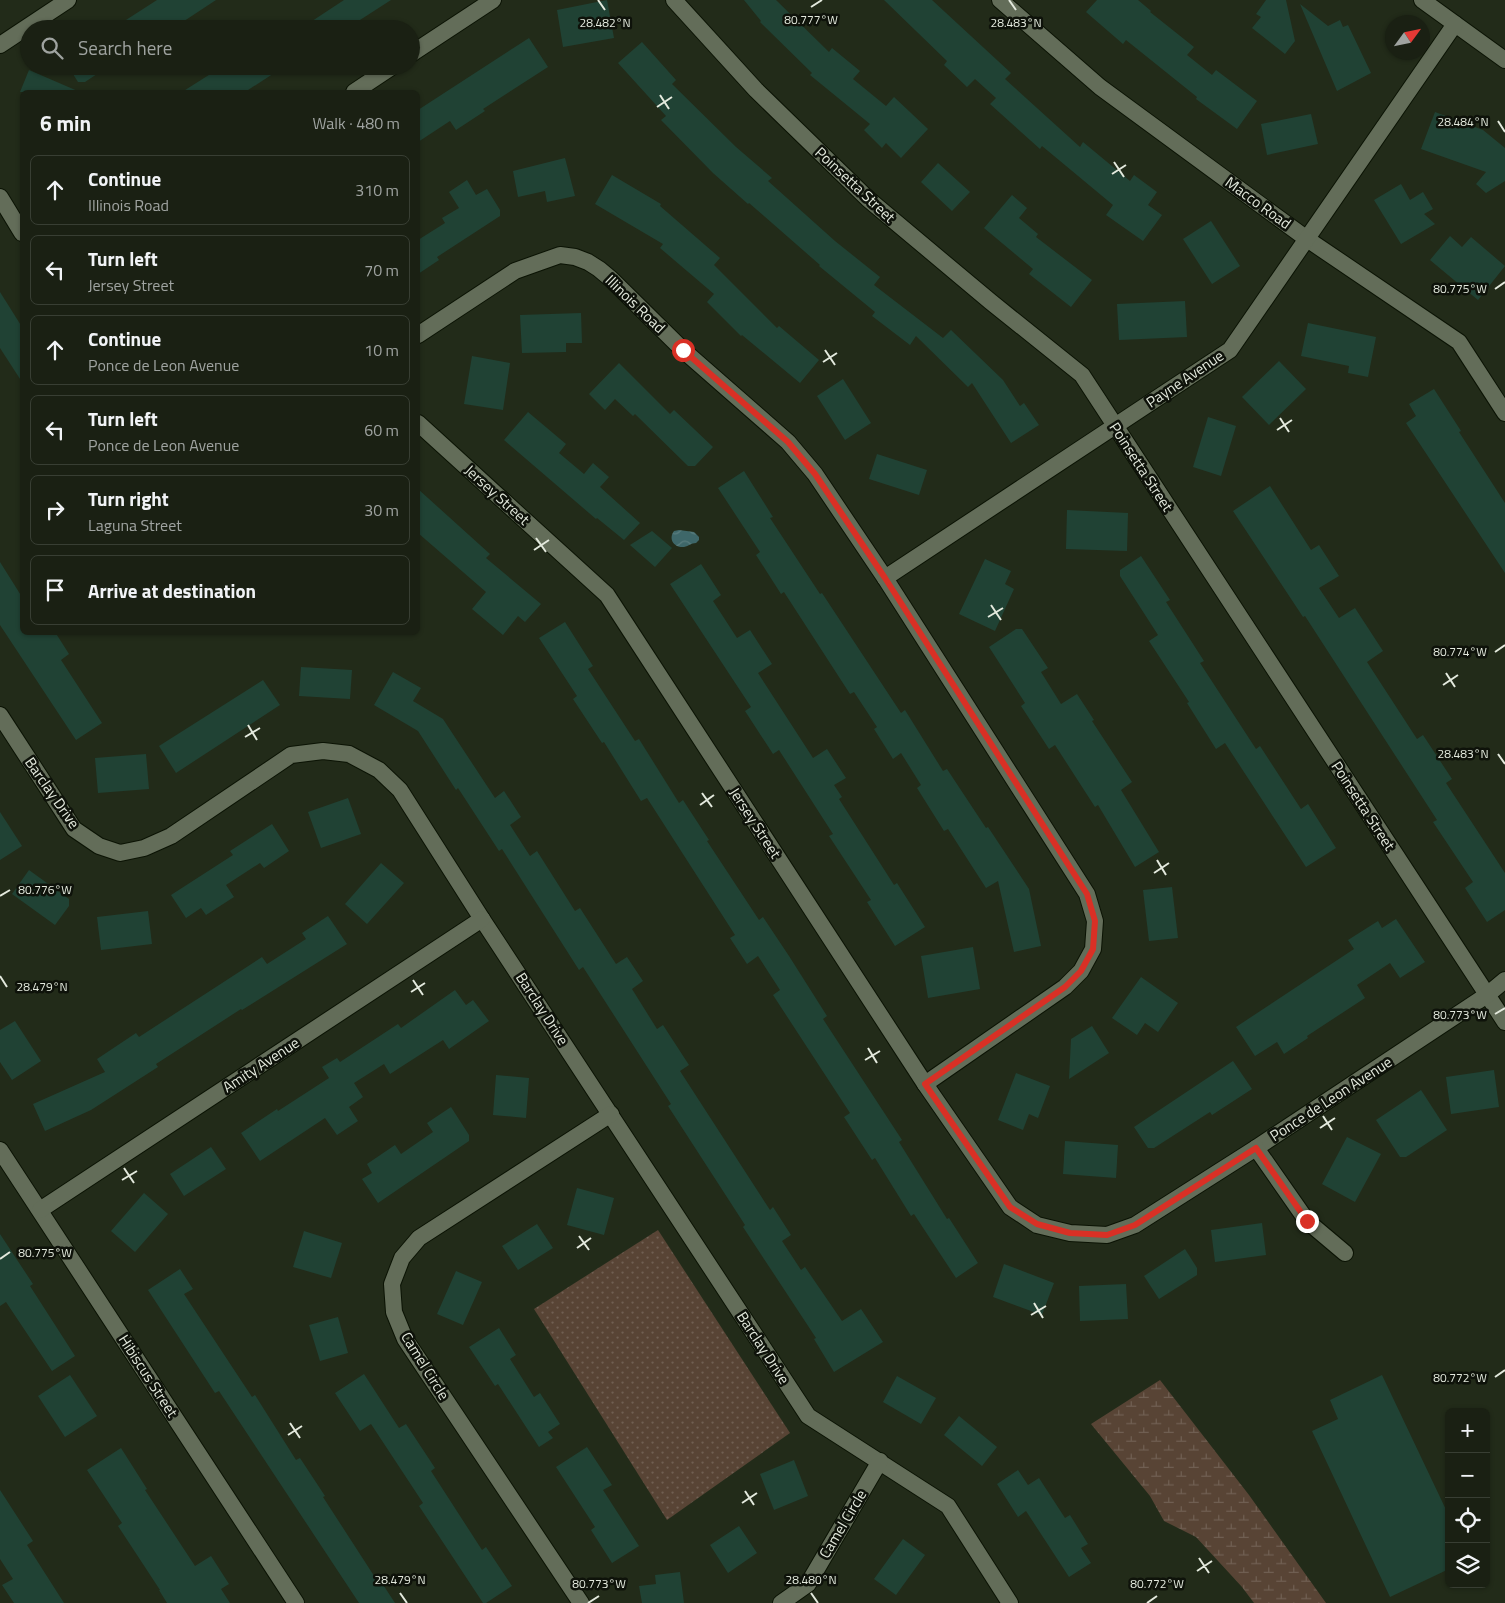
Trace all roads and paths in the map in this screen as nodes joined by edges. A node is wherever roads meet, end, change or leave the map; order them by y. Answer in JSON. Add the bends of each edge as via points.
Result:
{"nodes":[{"id":1,"x":68,"y":0,"type":"edge"},
{"id":2,"x":493,"y":0,"type":"edge"},
{"id":3,"x":674,"y":0,"type":"edge"},
{"id":4,"x":1000,"y":0,"type":"edge"},
{"id":5,"x":1422,"y":0,"type":"edge"},
{"id":6,"x":38,"y":20,"type":"edge"},
{"id":7,"x":1455,"y":24,"type":"junction"},
{"id":8,"x":20,"y":32,"type":"edge"},
{"id":9,"x":0,"y":45,"type":"edge"},
{"id":10,"x":420,"y":48,"type":"edge"},
{"id":11,"x":1505,"y":60,"type":"edge"},
{"id":12,"x":380,"y":75,"type":"edge"},
{"id":13,"x":357,"y":90,"type":"edge"},
{"id":14,"x":0,"y":197,"type":"edge"},
{"id":15,"x":20,"y":230,"type":"edge"},
{"id":16,"x":1307,"y":240,"type":"junction"},
{"id":17,"x":420,"y":334,"type":"edge"},
{"id":18,"x":1505,"y":414,"type":"edge"},
{"id":19,"x":420,"y":424,"type":"edge"},
{"id":20,"x":1115,"y":426,"type":"junction"},
{"id":21,"x":885,"y":578,"type":"junction"},
{"id":22,"x":0,"y":715,"type":"edge"},
{"id":23,"x":482,"y":919,"type":"junction"},
{"id":24,"x":1505,"y":980,"type":"edge"},
{"id":25,"x":1487,"y":995,"type":"junction"},
{"id":26,"x":1505,"y":1022,"type":"edge"},
{"id":27,"x":925,"y":1084,"type":"junction"},
{"id":28,"x":611,"y":1114,"type":"junction"},
{"id":29,"x":1256,"y":1148,"type":"junction"},
{"id":30,"x":0,"y":1150,"type":"edge"},
{"id":31,"x":40,"y":1210,"type":"junction"},
{"id":32,"x":1070,"y":1233,"type":"joint"},
{"id":33,"x":1345,"y":1253,"type":"dead end"},
{"id":34,"x":880,"y":1461,"type":"junction"},
{"id":35,"x":296,"y":1603,"type":"edge"},
{"id":36,"x":581,"y":1603,"type":"edge"},
{"id":37,"x":781,"y":1603,"type":"edge"},
{"id":38,"x":1010,"y":1603,"type":"edge"}],
"edges":[{"from":1,"to":6,"type":"street"},
{"from":2,"to":10,"type":"street"},
{"from":3,"to":20,"type":"street","name":"Poinsetta Street","via":[[756,90],[868,199],[1082,375]]},
{"from":4,"to":16,"type":"street","name":"Macco Road","via":[[1100,87]]},
{"from":5,"to":7,"type":"street"},
{"from":7,"to":11,"type":"street"},
{"from":7,"to":16,"type":"street","name":"Payne Avenue"},
{"from":8,"to":9,"type":"street"},
{"from":12,"to":13,"type":"street"},
{"from":14,"to":15,"type":"street"},
{"from":16,"to":18,"type":"street","name":"Macco Road","via":[[1459,342]]},
{"from":16,"to":20,"type":"street","name":"Payne Avenue","via":[[1230,350]]},
{"from":17,"to":21,"type":"street","name":"Illinois Road","via":[[515,271],[560,255],[588,262],[788,442],[815,474]]},
{"from":19,"to":27,"type":"street","name":"Jersey Street","via":[[607,595]]},
{"from":20,"to":21,"type":"street","name":"Payne Avenue"},
{"from":20,"to":25,"type":"street","name":"Poinsetta Street"},
{"from":21,"to":27,"type":"street","name":"Illinois Road","via":[[1087,894],[1095,921],[1093,949],[1081,971],[1065,987]]},
{"from":22,"to":23,"type":"street","name":"Barclay Drive","via":[[74,829],[99,846],[120,853],[144,848],[172,836],[292,755],[323,751],[349,754],[378,770],[400,790]]},
{"from":23,"to":28,"type":"street","name":"Barclay Drive"},
{"from":23,"to":31,"type":"street","name":"Amity Avenue"},
{"from":24,"to":25,"type":"street","name":"Ponce de Leon Avenue"},
{"from":25,"to":26,"type":"street","name":"Poinsetta Street"},
{"from":25,"to":29,"type":"street","name":"Ponce de Leon Avenue"},
{"from":27,"to":32,"type":"street","name":"Jersey Street","via":[[1010,1207],[1037,1224]]},
{"from":28,"to":34,"type":"street","name":"Barclay Drive","via":[[808,1416]]},
{"from":28,"to":36,"type":"street","name":"Camel Circle","via":[[419,1238],[402,1258],[392,1284],[394,1312],[405,1339]]},
{"from":29,"to":32,"type":"street","name":"Ponce de Leon Avenue","via":[[1135,1225],[1107,1235]]},
{"from":29,"to":33,"type":"street","via":[[1307,1221]]},
{"from":30,"to":31,"type":"street","name":"Hibiscus Street"},
{"from":31,"to":35,"type":"street","name":"Hibiscus Street"},
{"from":34,"to":37,"type":"street","name":"Camel Circle","via":[[808,1584]]},
{"from":34,"to":38,"type":"street","name":"Barclay Drive","via":[[948,1506]]}]}
